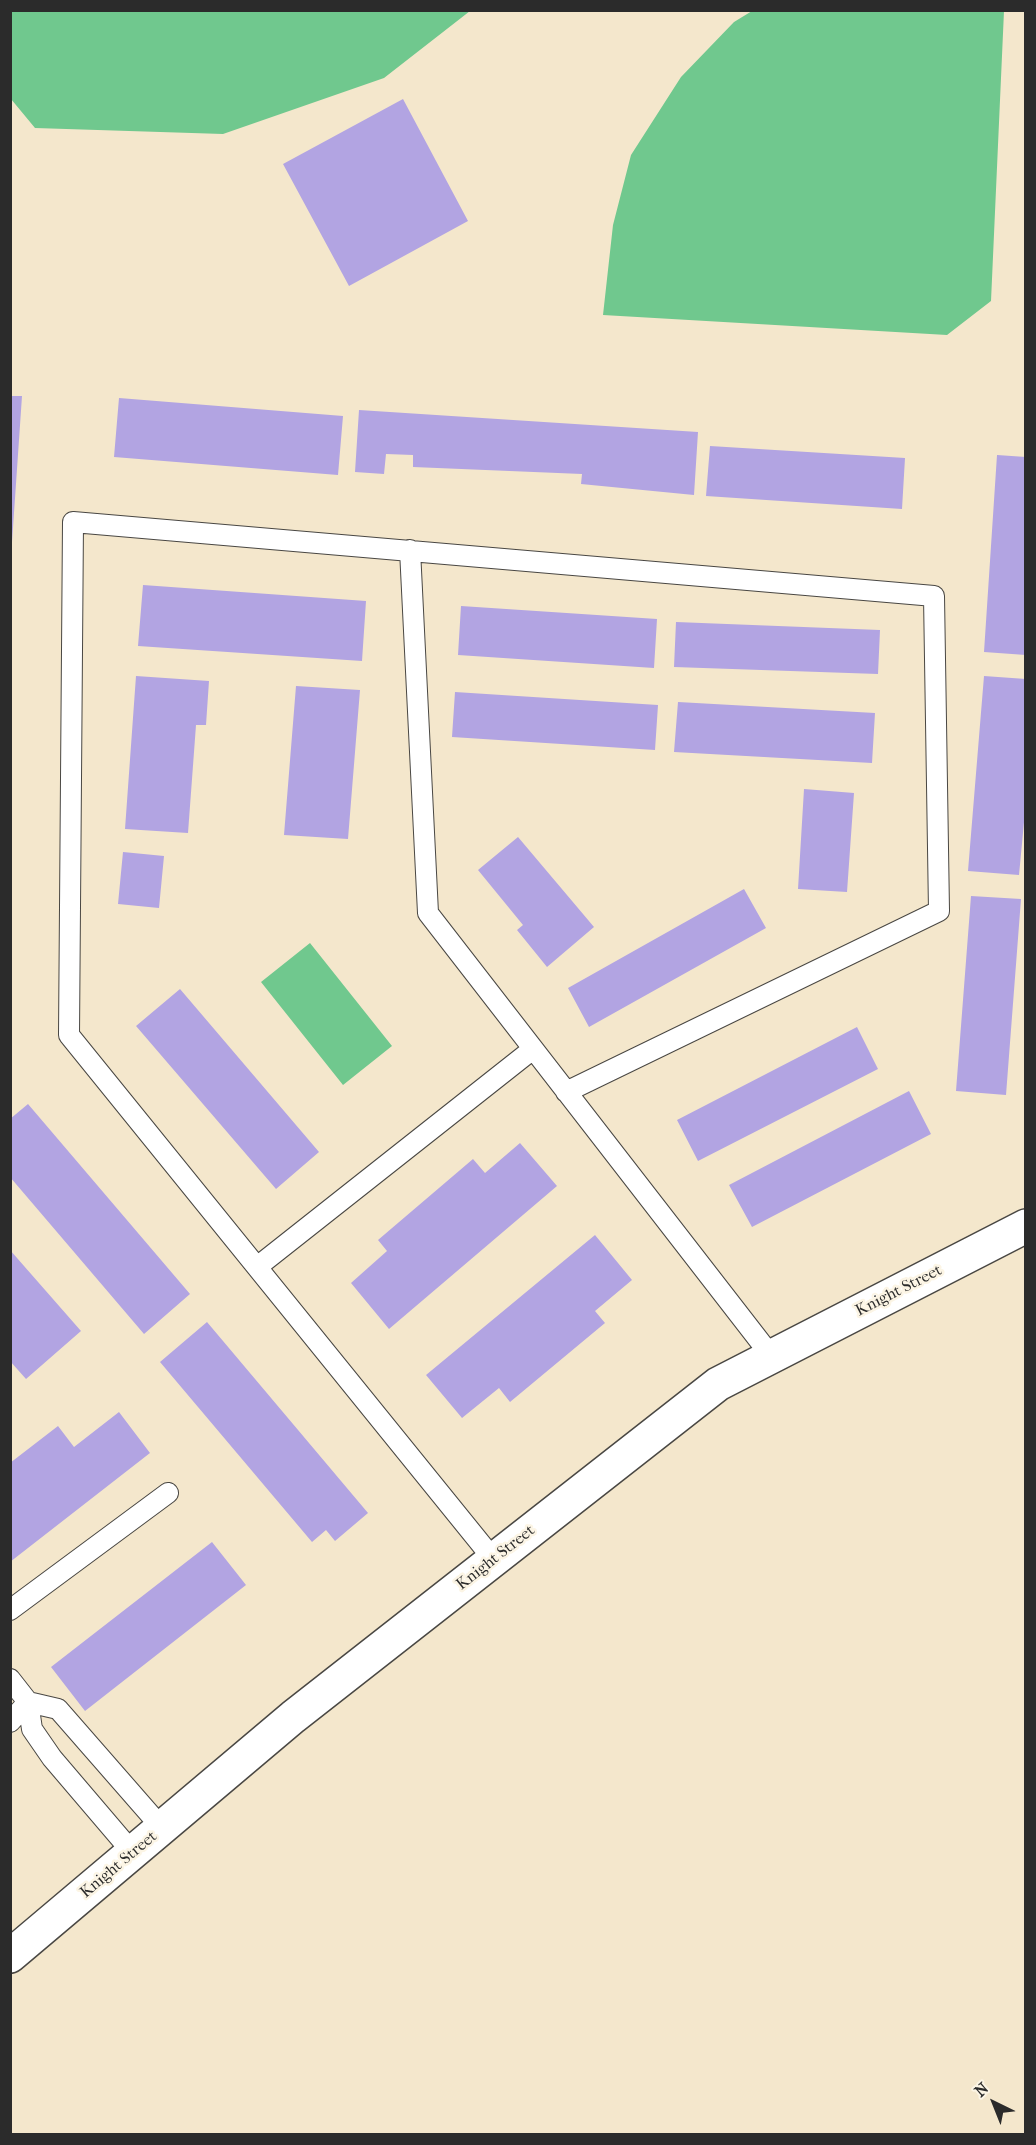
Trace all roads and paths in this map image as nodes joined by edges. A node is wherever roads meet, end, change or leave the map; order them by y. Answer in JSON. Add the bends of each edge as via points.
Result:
{"nodes":[{"id":1,"x":410,"y":550,"type":"junction"},
{"id":2,"x":533,"y":1049,"type":"junction"},
{"id":3,"x":566,"y":1092,"type":"junction"},
{"id":4,"x":1026,"y":1226,"type":"edge"},
{"id":5,"x":257,"y":1267,"type":"junction"},
{"id":6,"x":772,"y":1357,"type":"junction"},
{"id":7,"x":168,"y":1493,"type":"dead end"},
{"id":8,"x":494,"y":1560,"type":"junction"},
{"id":9,"x":10,"y":1611,"type":"edge"},
{"id":10,"x":10,"y":1679,"type":"edge"},
{"id":11,"x":28,"y":1702,"type":"junction"},
{"id":12,"x":10,"y":1722,"type":"edge"},
{"id":13,"x":162,"y":1828,"type":"junction"},
{"id":14,"x":133,"y":1853,"type":"junction"},
{"id":15,"x":10,"y":1956,"type":"edge"}],
"edges":[{"from":1,"to":2,"type":"lane","via":[[428,913]]},
{"from":1,"to":3,"type":"lane","via":[[933,596],[939,911]]},
{"from":1,"to":5,"type":"lane","via":[[73,522],[69,1035]]},
{"from":2,"to":3,"type":"lane"},
{"from":2,"to":5,"type":"lane"},
{"from":3,"to":6,"type":"lane"},
{"from":4,"to":6,"type":"street","name":"Knight Street"},
{"from":5,"to":8,"type":"lane"},
{"from":6,"to":8,"type":"street","name":"Knight Street","via":[[718,1384]]},
{"from":7,"to":9,"type":"lane"},
{"from":8,"to":13,"type":"street","name":"Knight Street","via":[[293,1717]]},
{"from":10,"to":11,"type":"lane"},
{"from":11,"to":12,"type":"lane"},
{"from":11,"to":13,"type":"lane","via":[[58,1709]]},
{"from":11,"to":14,"type":"lane","via":[[32,1729],[45,1749]]},
{"from":13,"to":14,"type":"street","name":"Knight Street"},
{"from":14,"to":15,"type":"street","name":"Knight Street"}]}
